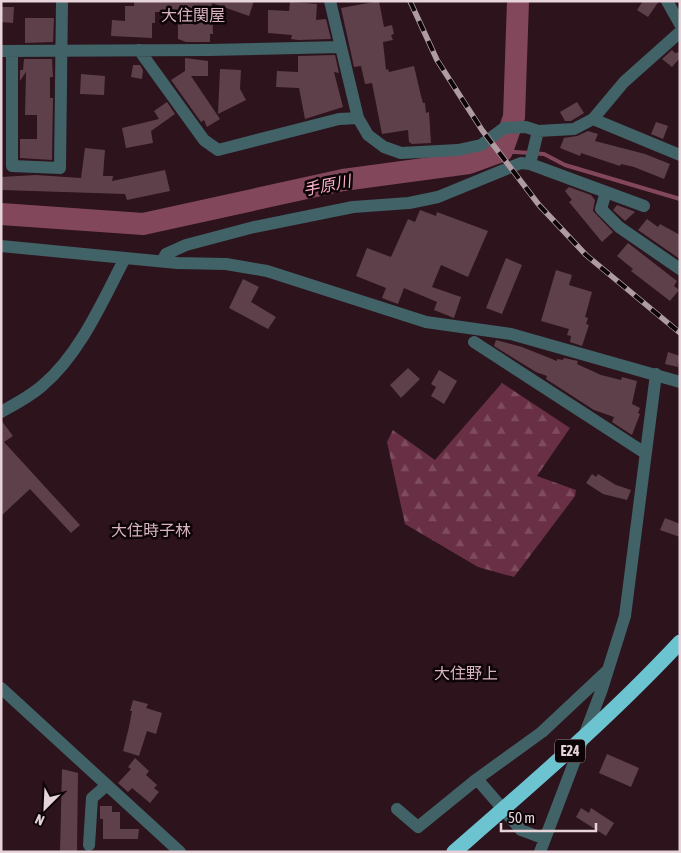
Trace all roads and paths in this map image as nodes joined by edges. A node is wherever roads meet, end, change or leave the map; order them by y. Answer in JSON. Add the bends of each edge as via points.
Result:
{"nodes":[{"id":1,"x":62,"y":1,"type":"edge"},
{"id":2,"x":330,"y":1,"type":"edge"},
{"id":3,"x":667,"y":1,"type":"edge"},
{"id":4,"x":680,"y":24,"type":"edge"},
{"id":5,"x":680,"y":32,"type":"edge"},
{"id":6,"x":340,"y":47,"type":"junction"},
{"id":7,"x":63,"y":49,"type":"junction"},
{"id":8,"x":139,"y":50,"type":"junction"},
{"id":9,"x":6,"y":51,"type":"edge"},
{"id":10,"x":358,"y":118,"type":"junction"},
{"id":11,"x":593,"y":119,"type":"junction"},
{"id":12,"x":532,"y":129,"type":"junction"},
{"id":13,"x":680,"y":155,"type":"edge"},
{"id":14,"x":530,"y":161,"type":"junction"},
{"id":15,"x":606,"y":192,"type":"junction"},
{"id":16,"x":644,"y":206,"type":"dead end"},
{"id":17,"x":1,"y":246,"type":"edge"},
{"id":18,"x":126,"y":258,"type":"junction"},
{"id":19,"x":162,"y":262,"type":"junction"},
{"id":20,"x":680,"y":269,"type":"edge"},
{"id":21,"x":474,"y":342,"type":"dead end"},
{"id":22,"x":656,"y":374,"type":"junction"},
{"id":23,"x":680,"y":382,"type":"edge"},
{"id":24,"x":1,"y":412,"type":"edge"},
{"id":25,"x":645,"y":453,"type":"junction"},
{"id":26,"x":680,"y":642,"type":"edge"},
{"id":27,"x":608,"y":669,"type":"junction"},
{"id":28,"x":1,"y":688,"type":"edge"},
{"id":29,"x":477,"y":779,"type":"junction"},
{"id":30,"x":107,"y":785,"type":"junction"},
{"id":31,"x":397,"y":809,"type":"dead end"},
{"id":32,"x":545,"y":839,"type":"junction"},
{"id":33,"x":89,"y":846,"type":"dead end"},
{"id":34,"x":180,"y":852,"type":"edge"},
{"id":35,"x":454,"y":852,"type":"edge"},
{"id":36,"x":540,"y":852,"type":"edge"}],
"edges":[{"from":1,"to":7,"type":"street"},
{"from":2,"to":6,"type":"street"},
{"from":3,"to":4,"type":"street"},
{"from":5,"to":11,"type":"street","via":[[624,82]]},
{"from":6,"to":8,"type":"street"},
{"from":6,"to":10,"type":"street"},
{"from":7,"to":8,"type":"street"},
{"from":7,"to":9,"type":"street"},
{"from":7,"to":9,"type":"street","via":[[60,168],[12,166]]},
{"from":8,"to":10,"type":"street","via":[[204,140],[218,150],[339,119]]},
{"from":10,"to":12,"type":"street","via":[[368,135],[401,153],[458,150],[481,145],[504,128]]},
{"from":11,"to":12,"type":"street","via":[[574,129]]},
{"from":11,"to":13,"type":"street"},
{"from":12,"to":14,"type":"street","via":[[535,146]]},
{"from":14,"to":15,"type":"street"},
{"from":14,"to":19,"type":"street","via":[[438,197],[409,203],[353,207],[254,227],[186,245],[166,254]]},
{"from":15,"to":16,"type":"street"},
{"from":15,"to":20,"type":"street","via":[[601,209],[619,227]]},
{"from":17,"to":18,"type":"street"},
{"from":18,"to":19,"type":"street"},
{"from":18,"to":24,"type":"street","via":[[89,327],[60,368],[43,386]]},
{"from":19,"to":22,"type":"street","via":[[226,264],[267,271],[426,322],[511,334]]},
{"from":21,"to":25,"type":"street"},
{"from":22,"to":23,"type":"street"},
{"from":22,"to":25,"type":"street"},
{"from":25,"to":27,"type":"street","via":[[625,616]]},
{"from":26,"to":35,"type":"highway","number":"E24","via":[[567,754]]},
{"from":27,"to":29,"type":"street","via":[[542,732]]},
{"from":27,"to":32,"type":"street"},
{"from":28,"to":30,"type":"street"},
{"from":29,"to":31,"type":"street","via":[[418,827]]},
{"from":29,"to":32,"type":"street","via":[[521,830]]},
{"from":30,"to":33,"type":"street","via":[[92,798]]},
{"from":30,"to":34,"type":"street"},
{"from":32,"to":36,"type":"street"}]}
